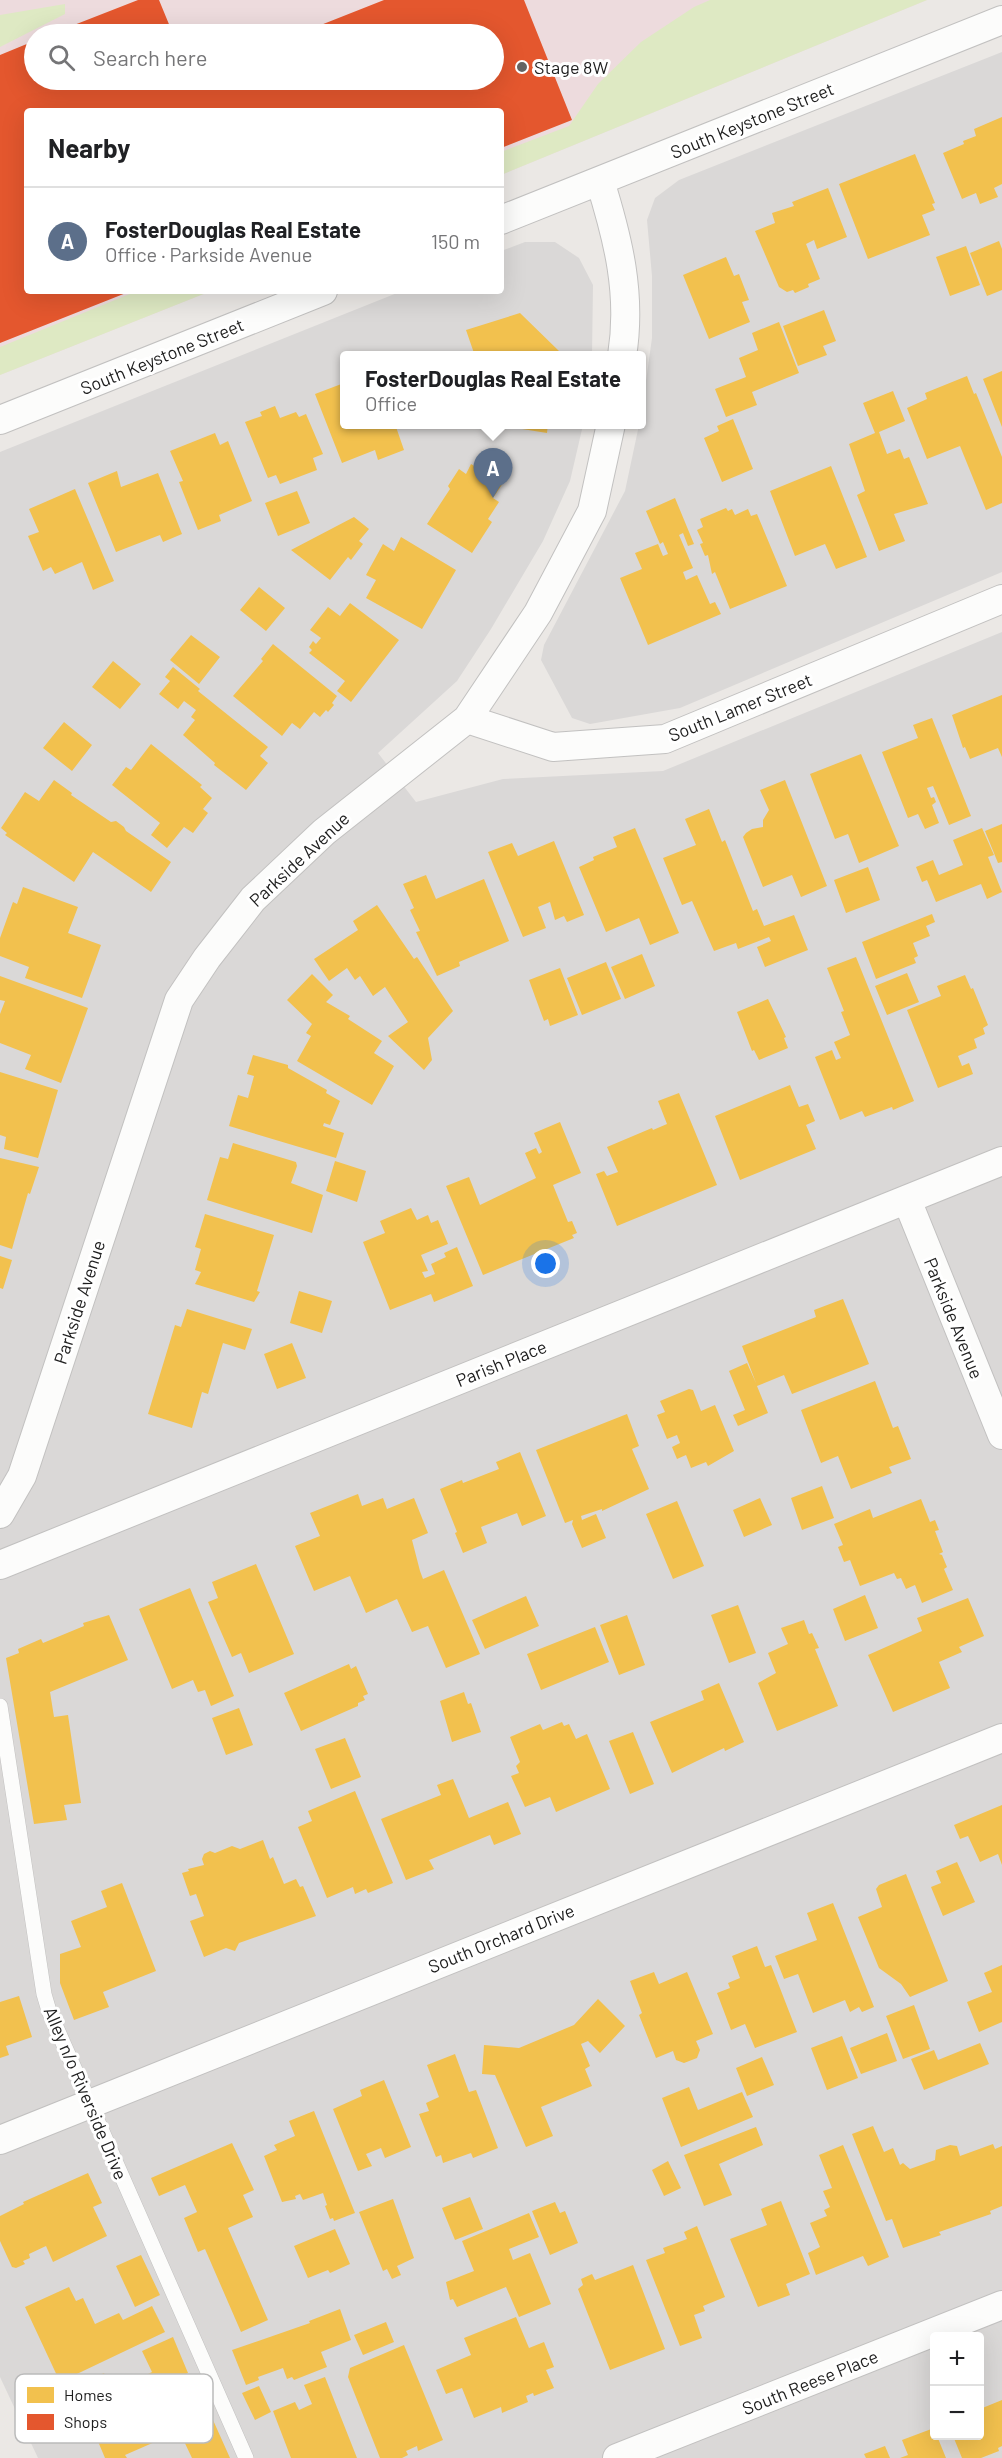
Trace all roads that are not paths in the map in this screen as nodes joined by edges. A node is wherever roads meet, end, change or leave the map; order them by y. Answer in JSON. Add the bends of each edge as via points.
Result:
{"nodes":[{"id":1,"x":1002,"y":20,"type":"edge"},
{"id":2,"x":600,"y":181,"type":"junction"},
{"id":3,"x":504,"y":219,"type":"edge"},
{"id":4,"x":315,"y":294,"type":"edge"},
{"id":5,"x":622,"y":351,"type":"edge"},
{"id":6,"x":0,"y":420,"type":"edge"},
{"id":7,"x":610,"y":429,"type":"edge"},
{"id":8,"x":1002,"y":599,"type":"edge"},
{"id":9,"x":467,"y":719,"type":"junction"},
{"id":10,"x":1002,"y":1161,"type":"edge"},
{"id":11,"x":907,"y":1200,"type":"junction"},
{"id":12,"x":1002,"y":1435,"type":"edge"},
{"id":13,"x":0,"y":1514,"type":"edge"},
{"id":14,"x":0,"y":1565,"type":"edge"},
{"id":15,"x":0,"y":1706,"type":"edge"},
{"id":16,"x":1002,"y":1738,"type":"edge"},
{"id":17,"x":89,"y":2102,"type":"junction"},
{"id":18,"x":0,"y":2140,"type":"edge"},
{"id":19,"x":1002,"y":2305,"type":"edge"},
{"id":20,"x":209,"y":2374,"type":"edge"},
{"id":21,"x":213,"y":2383,"type":"edge"},
{"id":22,"x":246,"y":2458,"type":"edge"},
{"id":23,"x":617,"y":2458,"type":"edge"}],
"edges":[{"from":1,"to":2,"type":"street","name":"South Keystone Street"},
{"from":2,"to":3,"type":"street","name":"South Keystone Street"},
{"from":2,"to":5,"type":"street","via":[[617,234],[624,278]]},
{"from":4,"to":6,"type":"street","name":"South Keystone Street"},
{"from":7,"to":9,"type":"street","name":"Parkside Avenue","via":[[592,511],[538,613]]},
{"from":8,"to":9,"type":"street","name":"South Lamer Street","via":[[665,739],[553,747]]},
{"from":9,"to":13,"type":"street","name":"Parkside Avenue","via":[[324,832],[253,900],[179,1000],[22,1476]]},
{"from":10,"to":11,"type":"street","name":"Parish Place"},
{"from":11,"to":12,"type":"street","name":"Parkside Avenue"},
{"from":11,"to":14,"type":"street","name":"Parish Place"},
{"from":15,"to":17,"type":"lane","name":"Alley n/o Riverside Drive","via":[[44,1994]]},
{"from":16,"to":17,"type":"street","name":"South Orchard Drive"},
{"from":17,"to":18,"type":"street","name":"South Orchard Drive"},
{"from":17,"to":20,"type":"lane","name":"Alley n/o Riverside Drive"},
{"from":19,"to":23,"type":"street","name":"South Reese Place"},
{"from":21,"to":22,"type":"lane","name":"Alley n/o Riverside Drive"}]}
